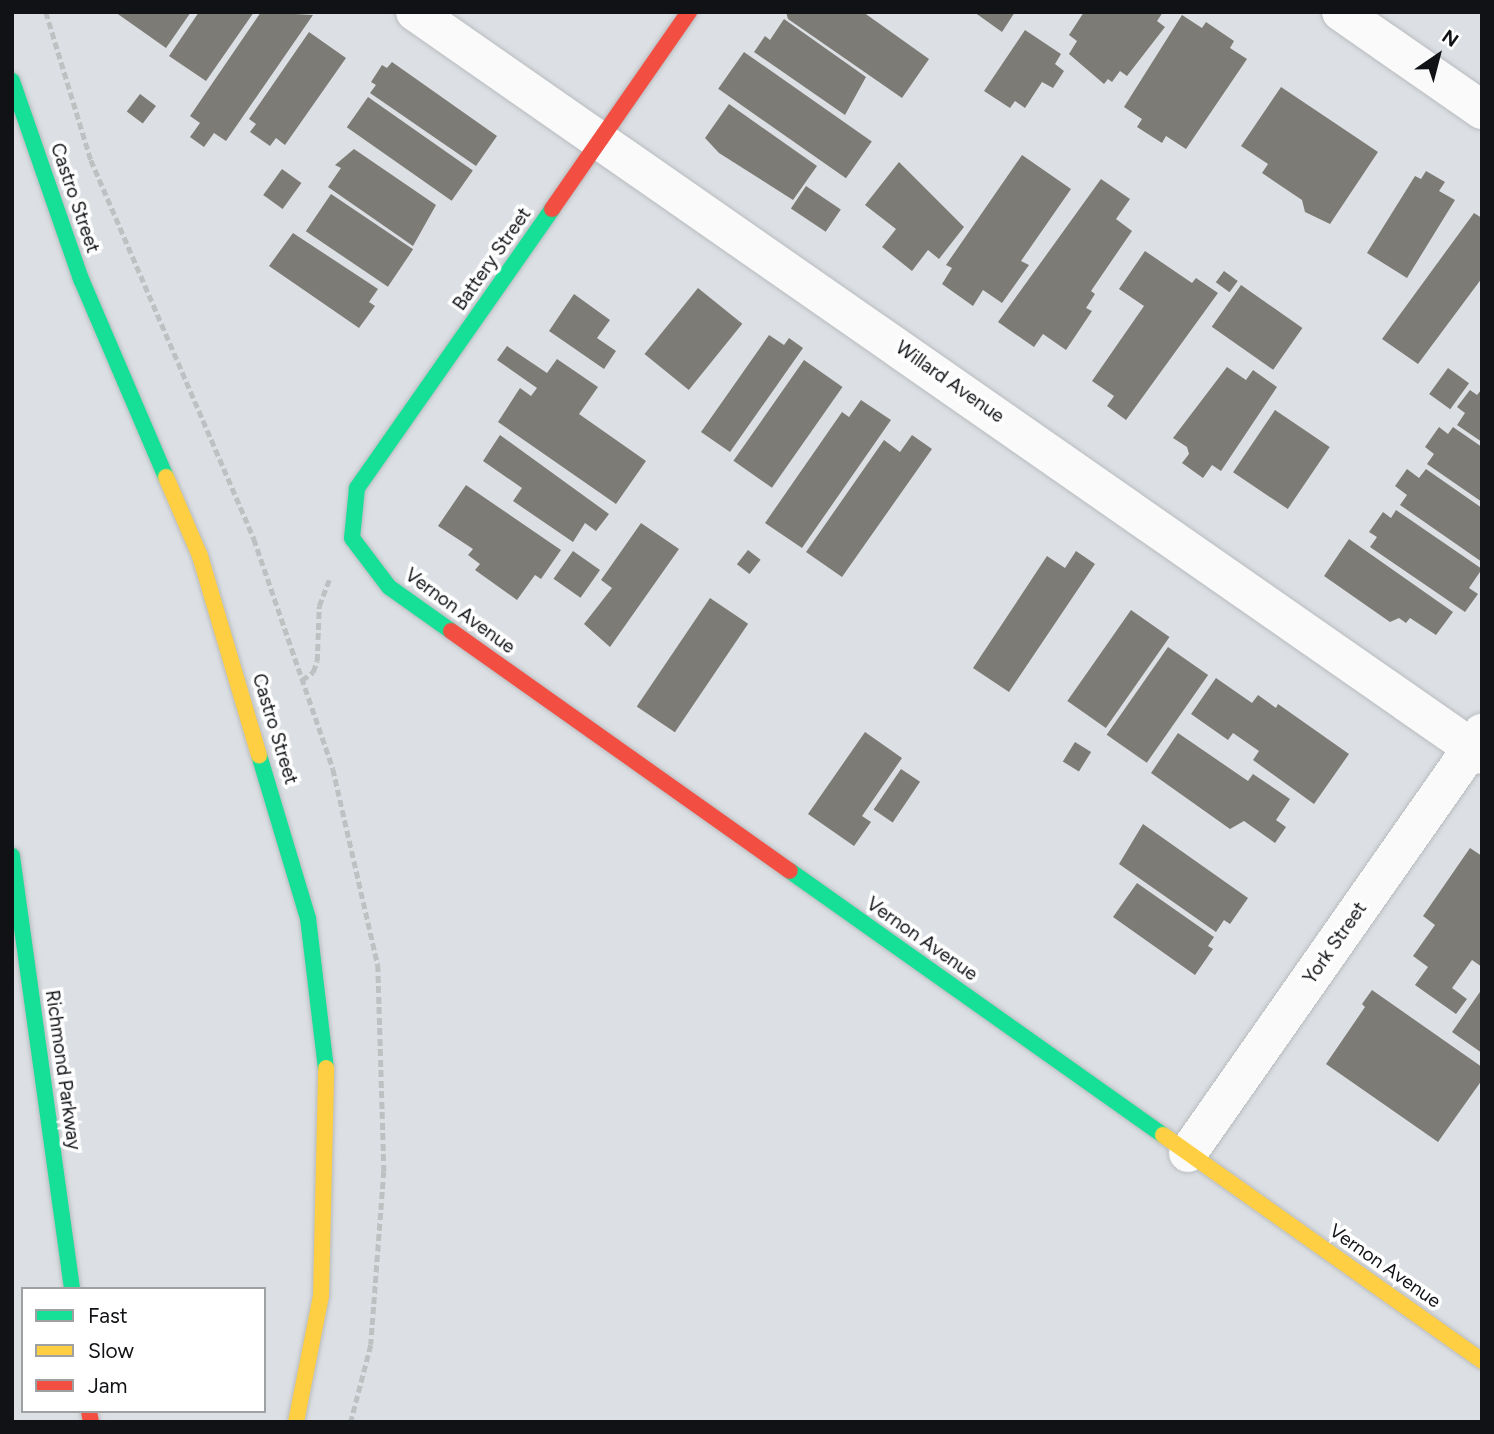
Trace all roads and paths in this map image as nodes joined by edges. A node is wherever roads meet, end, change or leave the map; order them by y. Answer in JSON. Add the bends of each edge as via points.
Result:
{"nodes":[{"id":1,"x":415,"y":12,"type":"edge"},
{"id":2,"x":689,"y":12,"type":"edge"},
{"id":3,"x":1341,"y":12,"type":"edge"},
{"id":4,"x":12,"y":81,"type":"edge"},
{"id":5,"x":1482,"y":110,"type":"edge"},
{"id":6,"x":601,"y":138,"type":"junction"},
{"id":7,"x":352,"y":538,"type":"junction"},
{"id":8,"x":302,"y":680,"type":"dead end"},
{"id":9,"x":1478,"y":745,"type":"edge"},
{"id":10,"x":12,"y":856,"type":"edge"},
{"id":11,"x":1188,"y":1153,"type":"junction"},
{"id":12,"x":72,"y":1287,"type":"edge"},
{"id":13,"x":1482,"y":1361,"type":"edge"},
{"id":14,"x":296,"y":1422,"type":"edge"}],
"edges":[{"from":1,"to":6,"type":"street","name":"Willard Avenue"},
{"from":2,"to":6,"type":"main road","name":"Battery Street"},
{"from":3,"to":5,"type":"street"},
{"from":4,"to":14,"type":"main road","name":"Castro Street","via":[[80,278],[200,556],[308,918],[327,1080],[321,1296]]},
{"from":6,"to":7,"type":"main road","name":"Battery Street","via":[[357,488]]},
{"from":6,"to":9,"type":"street","name":"Willard Avenue"},
{"from":7,"to":8,"type":"path","via":[[323,590],[317,661],[313,672]]},
{"from":7,"to":11,"type":"main road","name":"Vernon Avenue","via":[[389,587]]},
{"from":9,"to":11,"type":"street","name":"York Street"},
{"from":10,"to":12,"type":"main road","name":"Richmond Parkway"},
{"from":11,"to":13,"type":"main road","name":"Vernon Avenue"}]}
